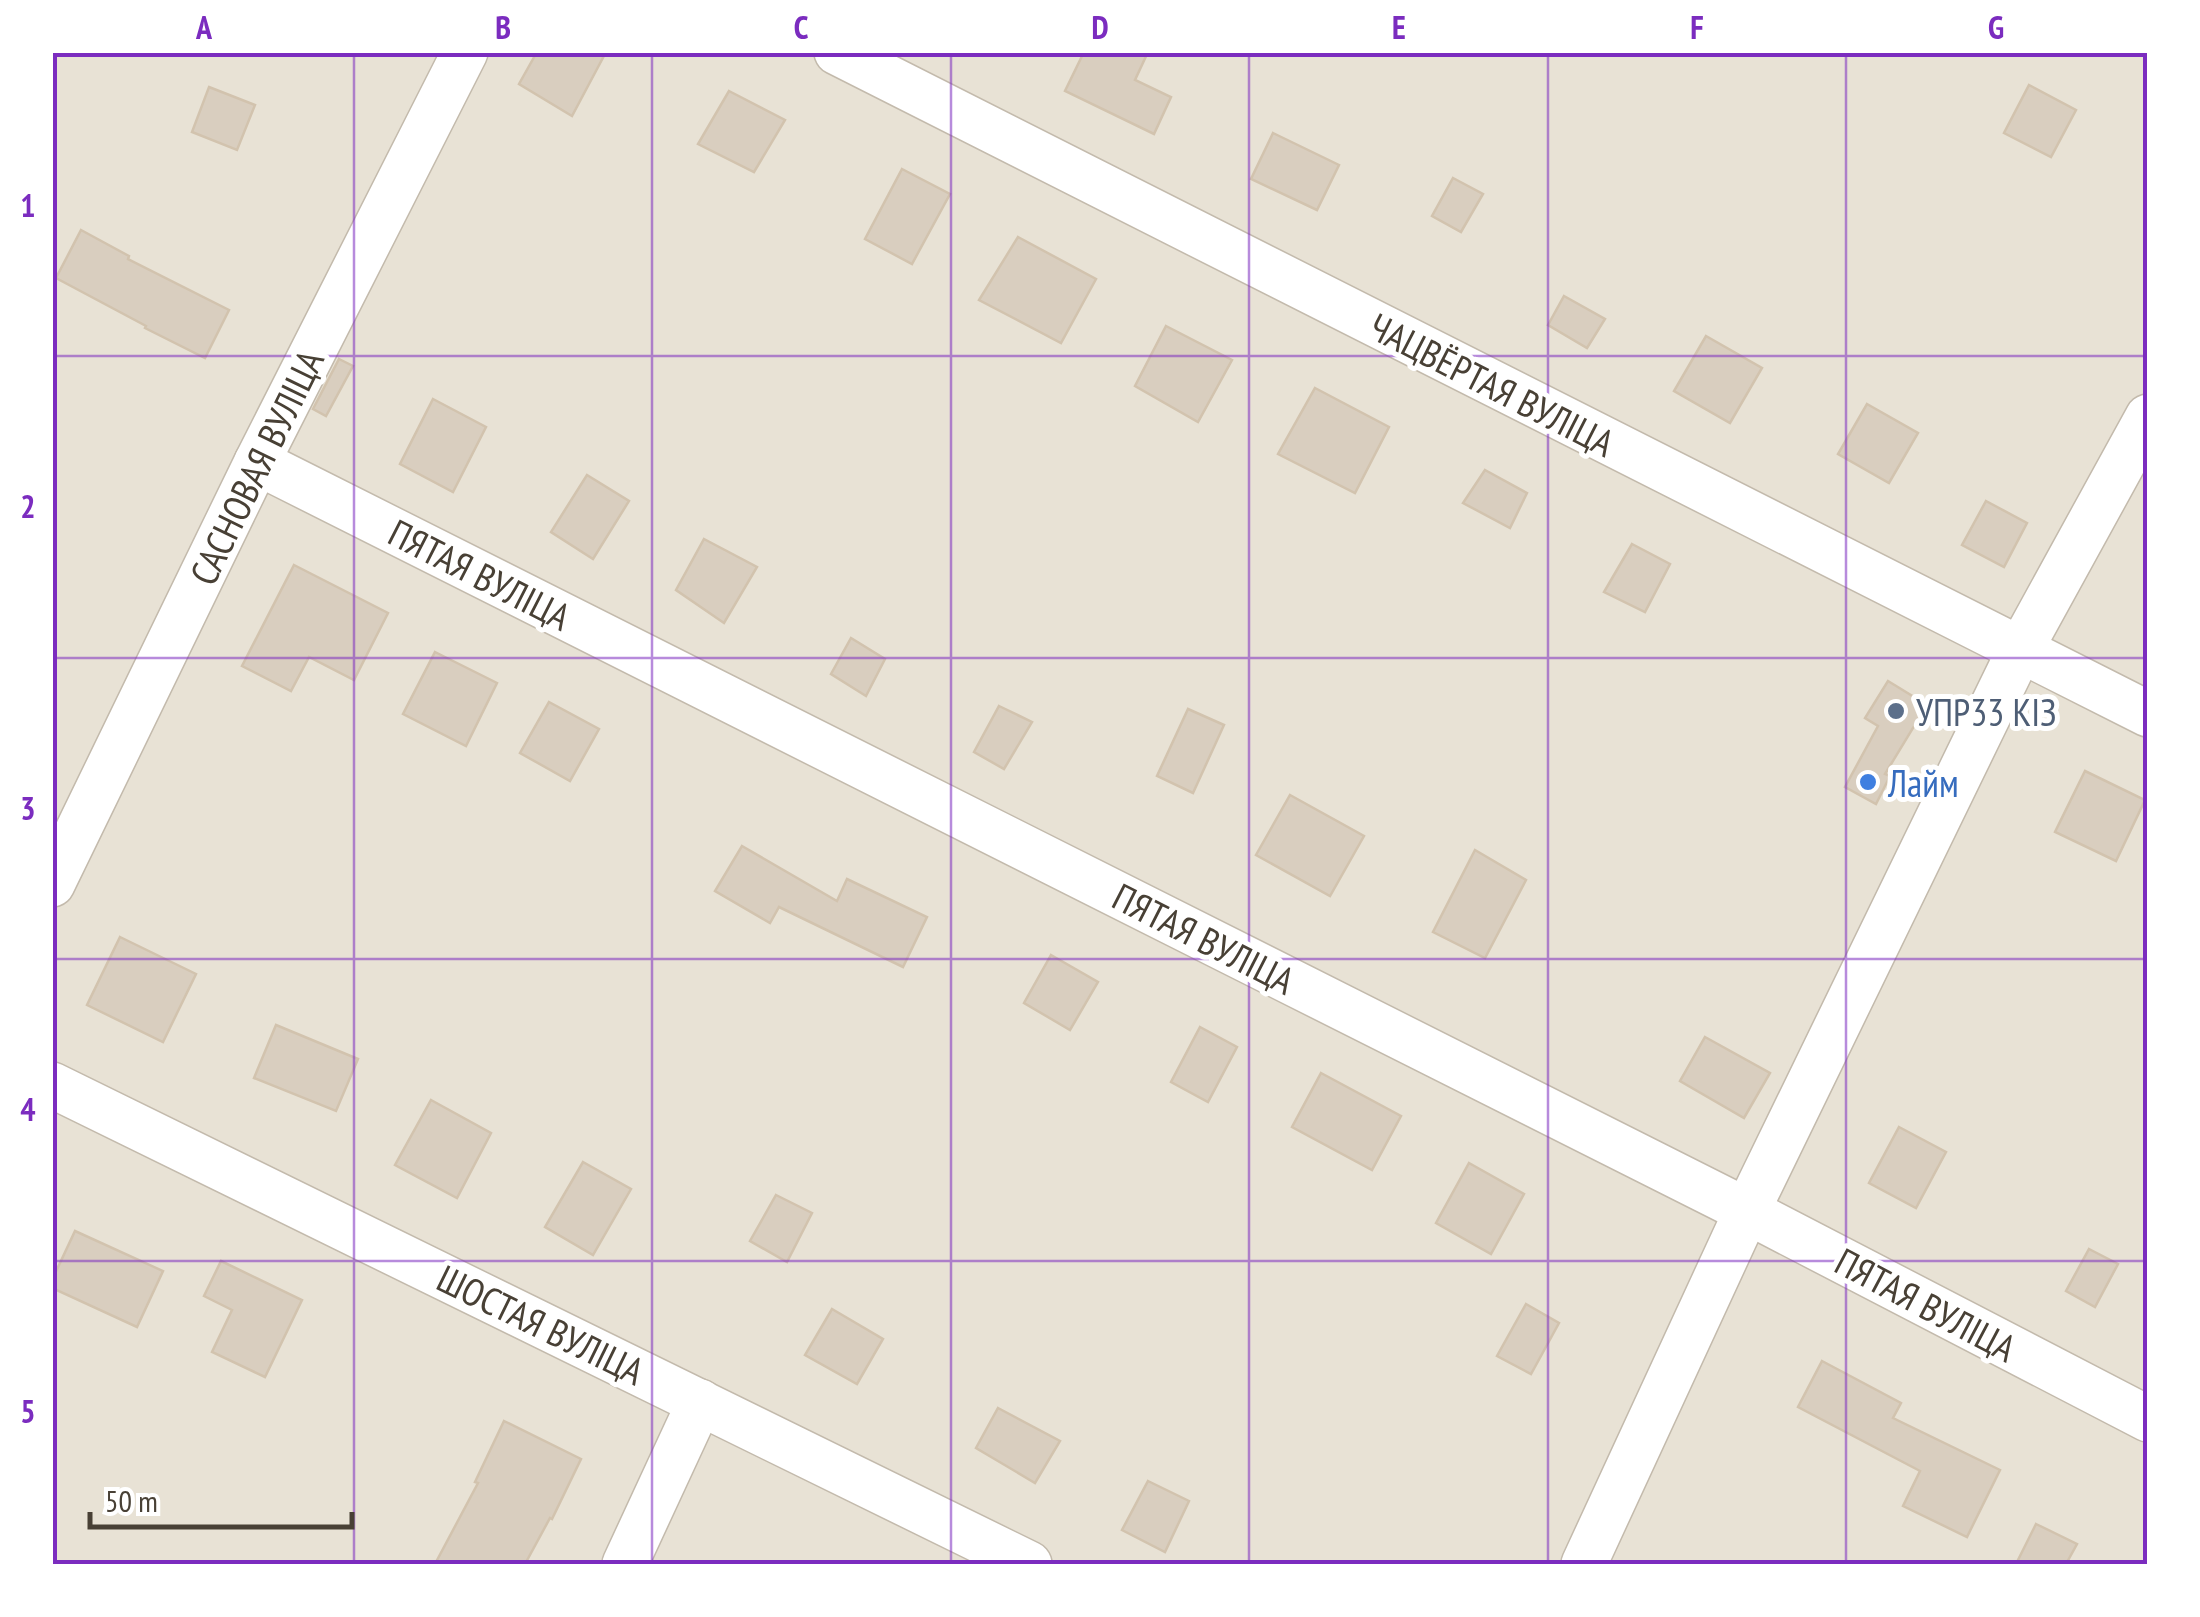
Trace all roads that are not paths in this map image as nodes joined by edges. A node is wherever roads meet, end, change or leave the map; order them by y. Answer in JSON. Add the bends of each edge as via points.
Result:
{"nodes":[{"id":1,"x":465,"y":52,"type":"edge"},
{"id":2,"x":837,"y":52,"type":"edge"},
{"id":3,"x":2148,"y":417,"type":"edge"},
{"id":4,"x":256,"y":462,"type":"junction"},
{"id":5,"x":2020,"y":650,"type":"junction"},
{"id":6,"x":2148,"y":714,"type":"edge"},
{"id":7,"x":52,"y":884,"type":"edge"},
{"id":8,"x":52,"y":1085,"type":"edge"},
{"id":9,"x":1747,"y":1211,"type":"junction"},
{"id":10,"x":700,"y":1402,"type":"junction"},
{"id":11,"x":2148,"y":1419,"type":"edge"},
{"id":12,"x":626,"y":1564,"type":"edge"},
{"id":13,"x":1028,"y":1564,"type":"edge"},
{"id":14,"x":1584,"y":1564,"type":"edge"}],
"edges":[{"from":1,"to":4,"type":"street","name":"САСНОВАЯ ВУЛІЦА"},
{"from":2,"to":5,"type":"street","name":"ЧАЦВЁРТАЯ ВУЛІЦА"},
{"from":3,"to":5,"type":"street"},
{"from":4,"to":7,"type":"street","name":"САСНОВАЯ ВУЛІЦА"},
{"from":4,"to":9,"type":"street","name":"ПЯТАЯ ВУЛІЦА"},
{"from":5,"to":6,"type":"street","name":"ЧАЦВЁРТАЯ ВУЛІЦА"},
{"from":5,"to":9,"type":"street"},
{"from":8,"to":10,"type":"street","name":"ШОСТАЯ ВУЛІЦА"},
{"from":9,"to":11,"type":"street","name":"ПЯТАЯ ВУЛІЦА"},
{"from":9,"to":14,"type":"street"},
{"from":10,"to":12,"type":"street"},
{"from":10,"to":13,"type":"street","name":"ШОСТАЯ ВУЛІЦА"}]}
